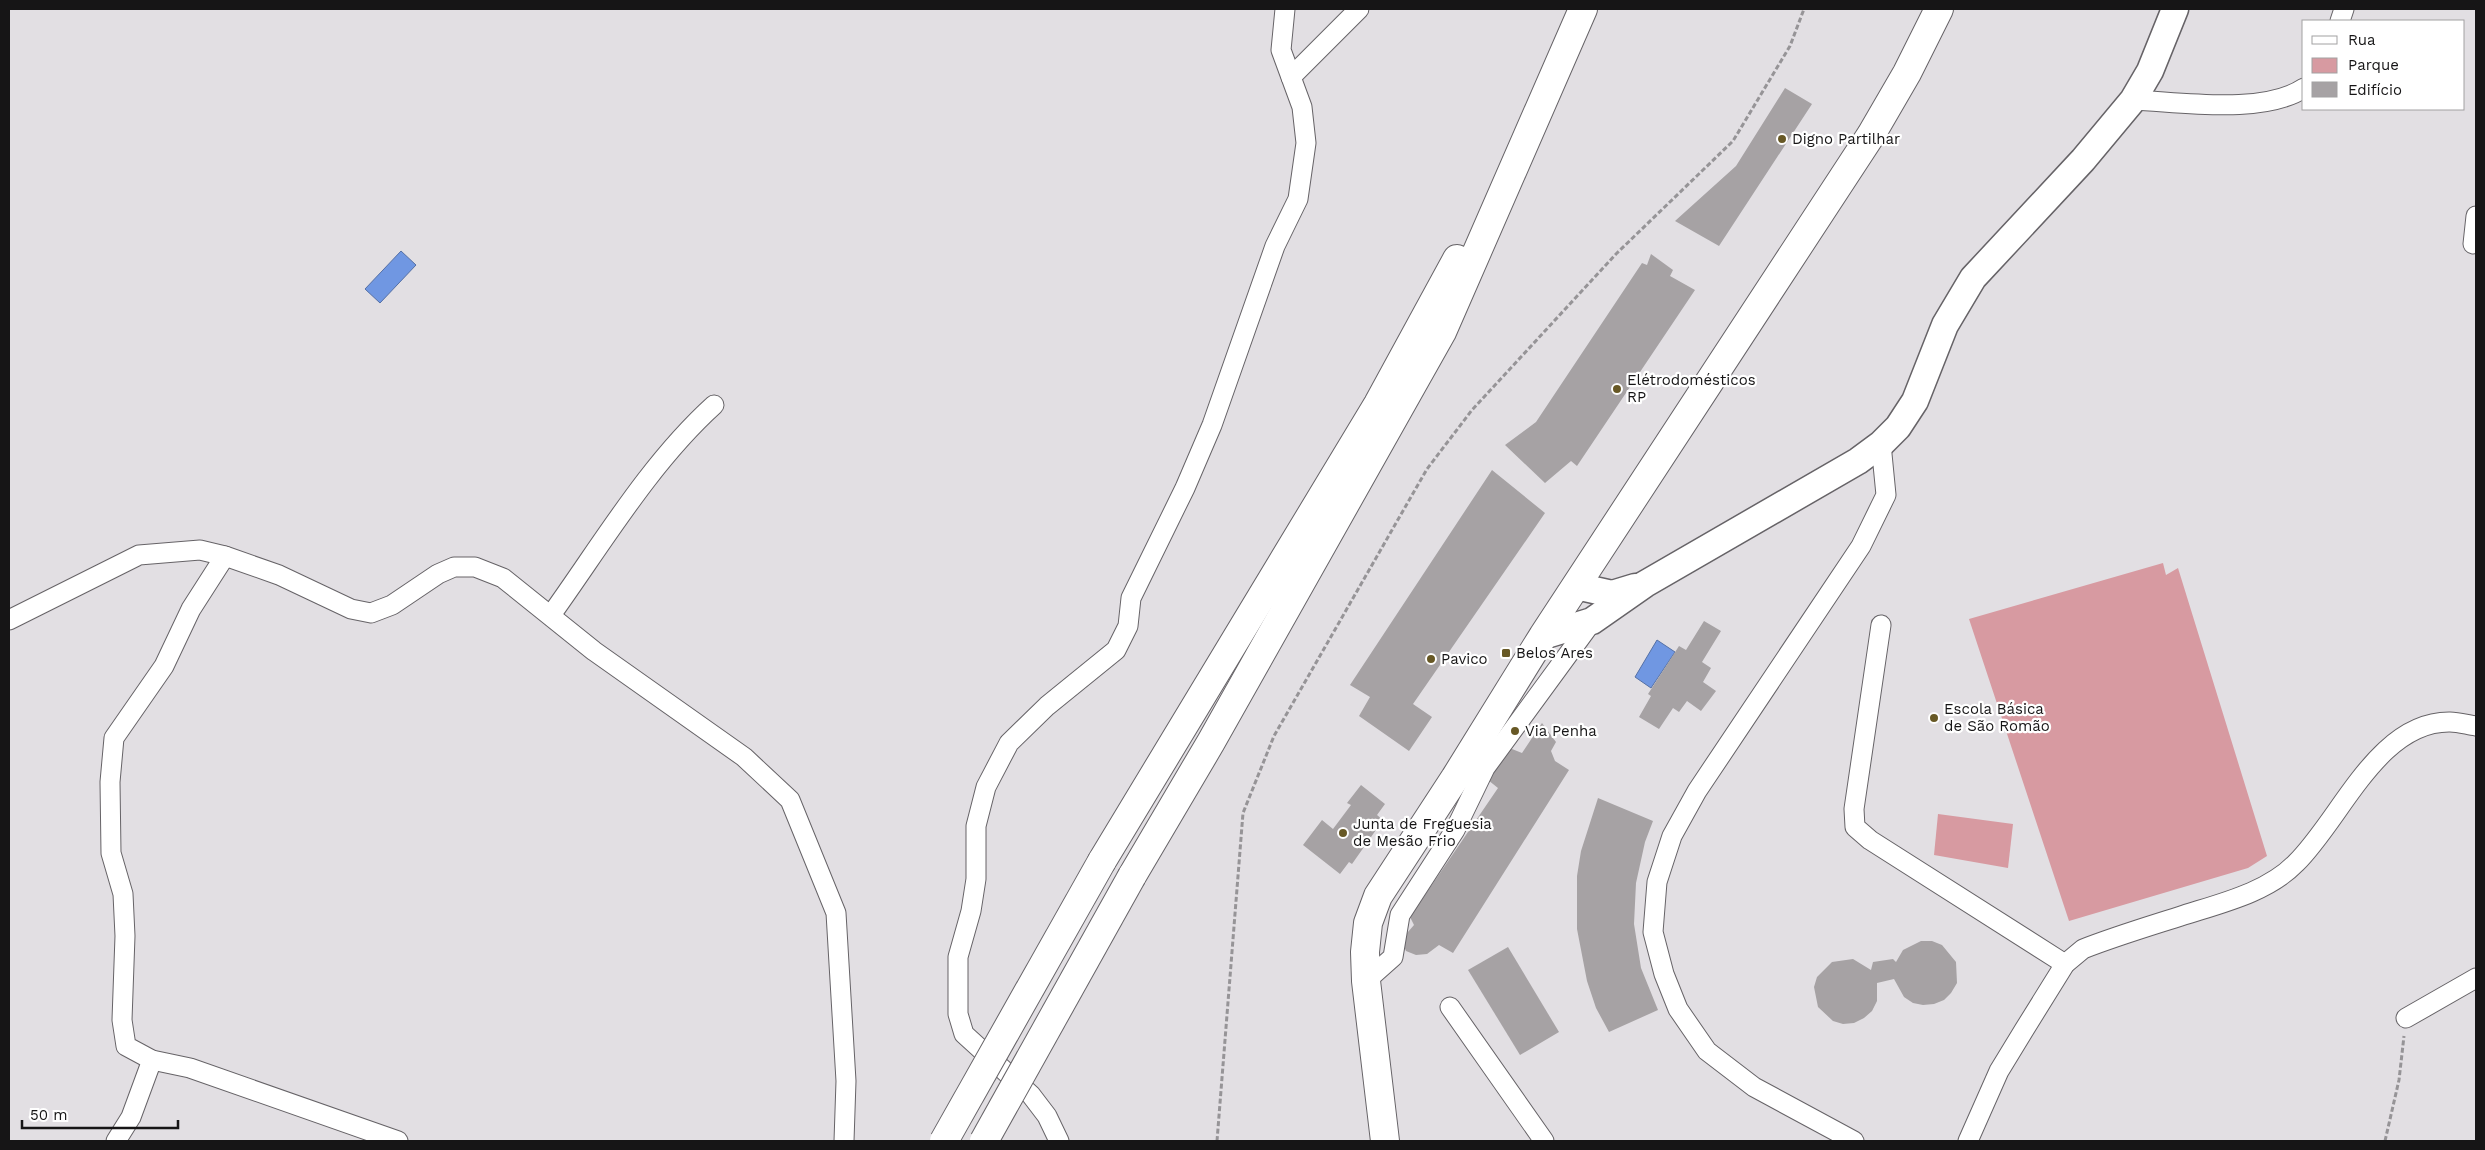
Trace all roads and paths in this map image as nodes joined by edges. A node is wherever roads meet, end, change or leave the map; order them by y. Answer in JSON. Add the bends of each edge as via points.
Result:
{"nodes":[{"id":1,"x":1286,"y":9,"type":"edge"},
{"id":2,"x":1359,"y":9,"type":"edge"},
{"id":3,"x":1568,"y":9,"type":"edge"},
{"id":4,"x":1583,"y":9,"type":"edge"},
{"id":5,"x":1804,"y":9,"type":"edge"},
{"id":6,"x":1939,"y":9,"type":"edge"},
{"id":7,"x":2175,"y":9,"type":"edge"},
{"id":8,"x":1291,"y":77,"type":"junction"},
{"id":9,"x":2302,"y":89,"type":"edge"},
{"id":10,"x":2133,"y":100,"type":"junction"},
{"id":11,"x":2476,"y":216,"type":"edge"},
{"id":12,"x":2473,"y":244,"type":"dead end"},
{"id":13,"x":714,"y":405,"type":"dead end"},
{"id":14,"x":1881,"y":444,"type":"junction"},
{"id":15,"x":225,"y":556,"type":"junction"},
{"id":16,"x":1594,"y":558,"type":"junction"},
{"id":17,"x":1645,"y":584,"type":"junction"},
{"id":18,"x":1576,"y":586,"type":"junction"},
{"id":19,"x":1612,"y":594,"type":"junction"},
{"id":20,"x":551,"y":616,"type":"junction"},
{"id":21,"x":9,"y":620,"type":"edge"},
{"id":22,"x":1592,"y":621,"type":"junction"},
{"id":23,"x":1881,"y":625,"type":"dead end"},
{"id":24,"x":1543,"y":636,"type":"junction"},
{"id":25,"x":2476,"y":726,"type":"edge"},
{"id":26,"x":2065,"y":964,"type":"junction"},
{"id":27,"x":2476,"y":978,"type":"edge"},
{"id":28,"x":1366,"y":981,"type":"junction"},
{"id":29,"x":1450,"y":1007,"type":"dead end"},
{"id":30,"x":2406,"y":1018,"type":"joint"},
{"id":31,"x":152,"y":1060,"type":"junction"},
{"id":32,"x":116,"y":1141,"type":"edge"},
{"id":33,"x":398,"y":1141,"type":"edge"},
{"id":34,"x":844,"y":1141,"type":"edge"},
{"id":35,"x":944,"y":1141,"type":"edge"},
{"id":36,"x":984,"y":1141,"type":"edge"},
{"id":37,"x":1060,"y":1141,"type":"edge"},
{"id":38,"x":1216,"y":1141,"type":"edge"},
{"id":39,"x":1385,"y":1141,"type":"edge"},
{"id":40,"x":1544,"y":1141,"type":"edge"},
{"id":41,"x":1854,"y":1141,"type":"edge"},
{"id":42,"x":1968,"y":1141,"type":"edge"},
{"id":43,"x":2385,"y":1141,"type":"edge"}],
"edges":[{"from":1,"to":8,"type":"street","via":[[1281,50]]},
{"from":2,"to":8,"type":"street"},
{"from":3,"to":35,"type":"main road","bridge":true,"via":[[1556,46],[1465,245],[1378,404],[1102,861]]},
{"from":4,"to":36,"type":"main road","bridge":true,"via":[[1442,332]]},
{"from":5,"to":38,"type":"path","via":[[1790,46],[1732,141],[1616,254],[1472,410],[1427,469],[1274,736],[1243,813]]},
{"from":6,"to":16,"type":"main road","via":[[1871,135]]},
{"from":7,"to":10,"type":"street","via":[[2150,70]]},
{"from":8,"to":37,"type":"street","via":[[1302,107],[1306,144],[1298,199],[1275,246],[1212,425],[1131,598],[1128,626],[1116,650],[1047,706],[1009,744],[986,787],[976,826],[976,879],[958,957],[958,1014],[964,1034],[1031,1094]]},
{"from":9,"to":10,"type":"street","via":[[2290,97],[2244,105]]},
{"from":10,"to":14,"type":"street","via":[[2083,160],[1973,278],[1946,325],[1915,401]]},
{"from":11,"to":12,"type":"street"},
{"from":13,"to":20,"type":"street","via":[[689,427],[630,503]]},
{"from":14,"to":17,"type":"street","via":[[1858,461]]},
{"from":14,"to":41,"type":"street","via":[[1886,495],[1861,546],[1697,791],[1672,836],[1657,882],[1654,932],[1664,974],[1678,1009],[1707,1051],[1754,1087]]},
{"from":15,"to":20,"type":"street","via":[[279,575],[351,609],[370,613],[392,605],[438,574],[454,567],[475,567],[503,578]]},
{"from":15,"to":21,"type":"street","via":[[200,550],[139,555]]},
{"from":15,"to":31,"type":"street","via":[[191,610],[164,666],[114,738],[110,782],[111,853],[123,894],[122,1020],[126,1046]]},
{"from":16,"to":18,"type":"main road"},
{"from":16,"to":19,"type":"street"},
{"from":17,"to":19,"type":"street"},
{"from":17,"to":22,"type":"street"},
{"from":18,"to":19,"type":"street"},
{"from":18,"to":24,"type":"main road"},
{"from":19,"to":22,"type":"street"},
{"from":20,"to":34,"type":"street","via":[[594,652],[744,757],[790,800],[836,913],[846,1081]]},
{"from":22,"to":24,"type":"street"},
{"from":22,"to":28,"type":"street","via":[[1485,768],[1455,830],[1400,915],[1392,957]]},
{"from":23,"to":26,"type":"street","via":[[1854,809],[1855,827],[1870,840]]},
{"from":24,"to":28,"type":"main road","via":[[1378,896],[1368,923]]},
{"from":25,"to":26,"type":"street","via":[[2449,722],[2422,727],[2402,736],[2377,758],[2295,864],[2268,884],[2222,903],[2083,948]]},
{"from":26,"to":42,"type":"street","via":[[1999,1071]]},
{"from":27,"to":30,"type":"street"},
{"from":28,"to":39,"type":"main road"},
{"from":29,"to":40,"type":"street"},
{"from":30,"to":43,"type":"path","via":[[2399,1080]]},
{"from":31,"to":32,"type":"street","via":[[130,1117]]},
{"from":31,"to":33,"type":"street","via":[[190,1068]]}]}
